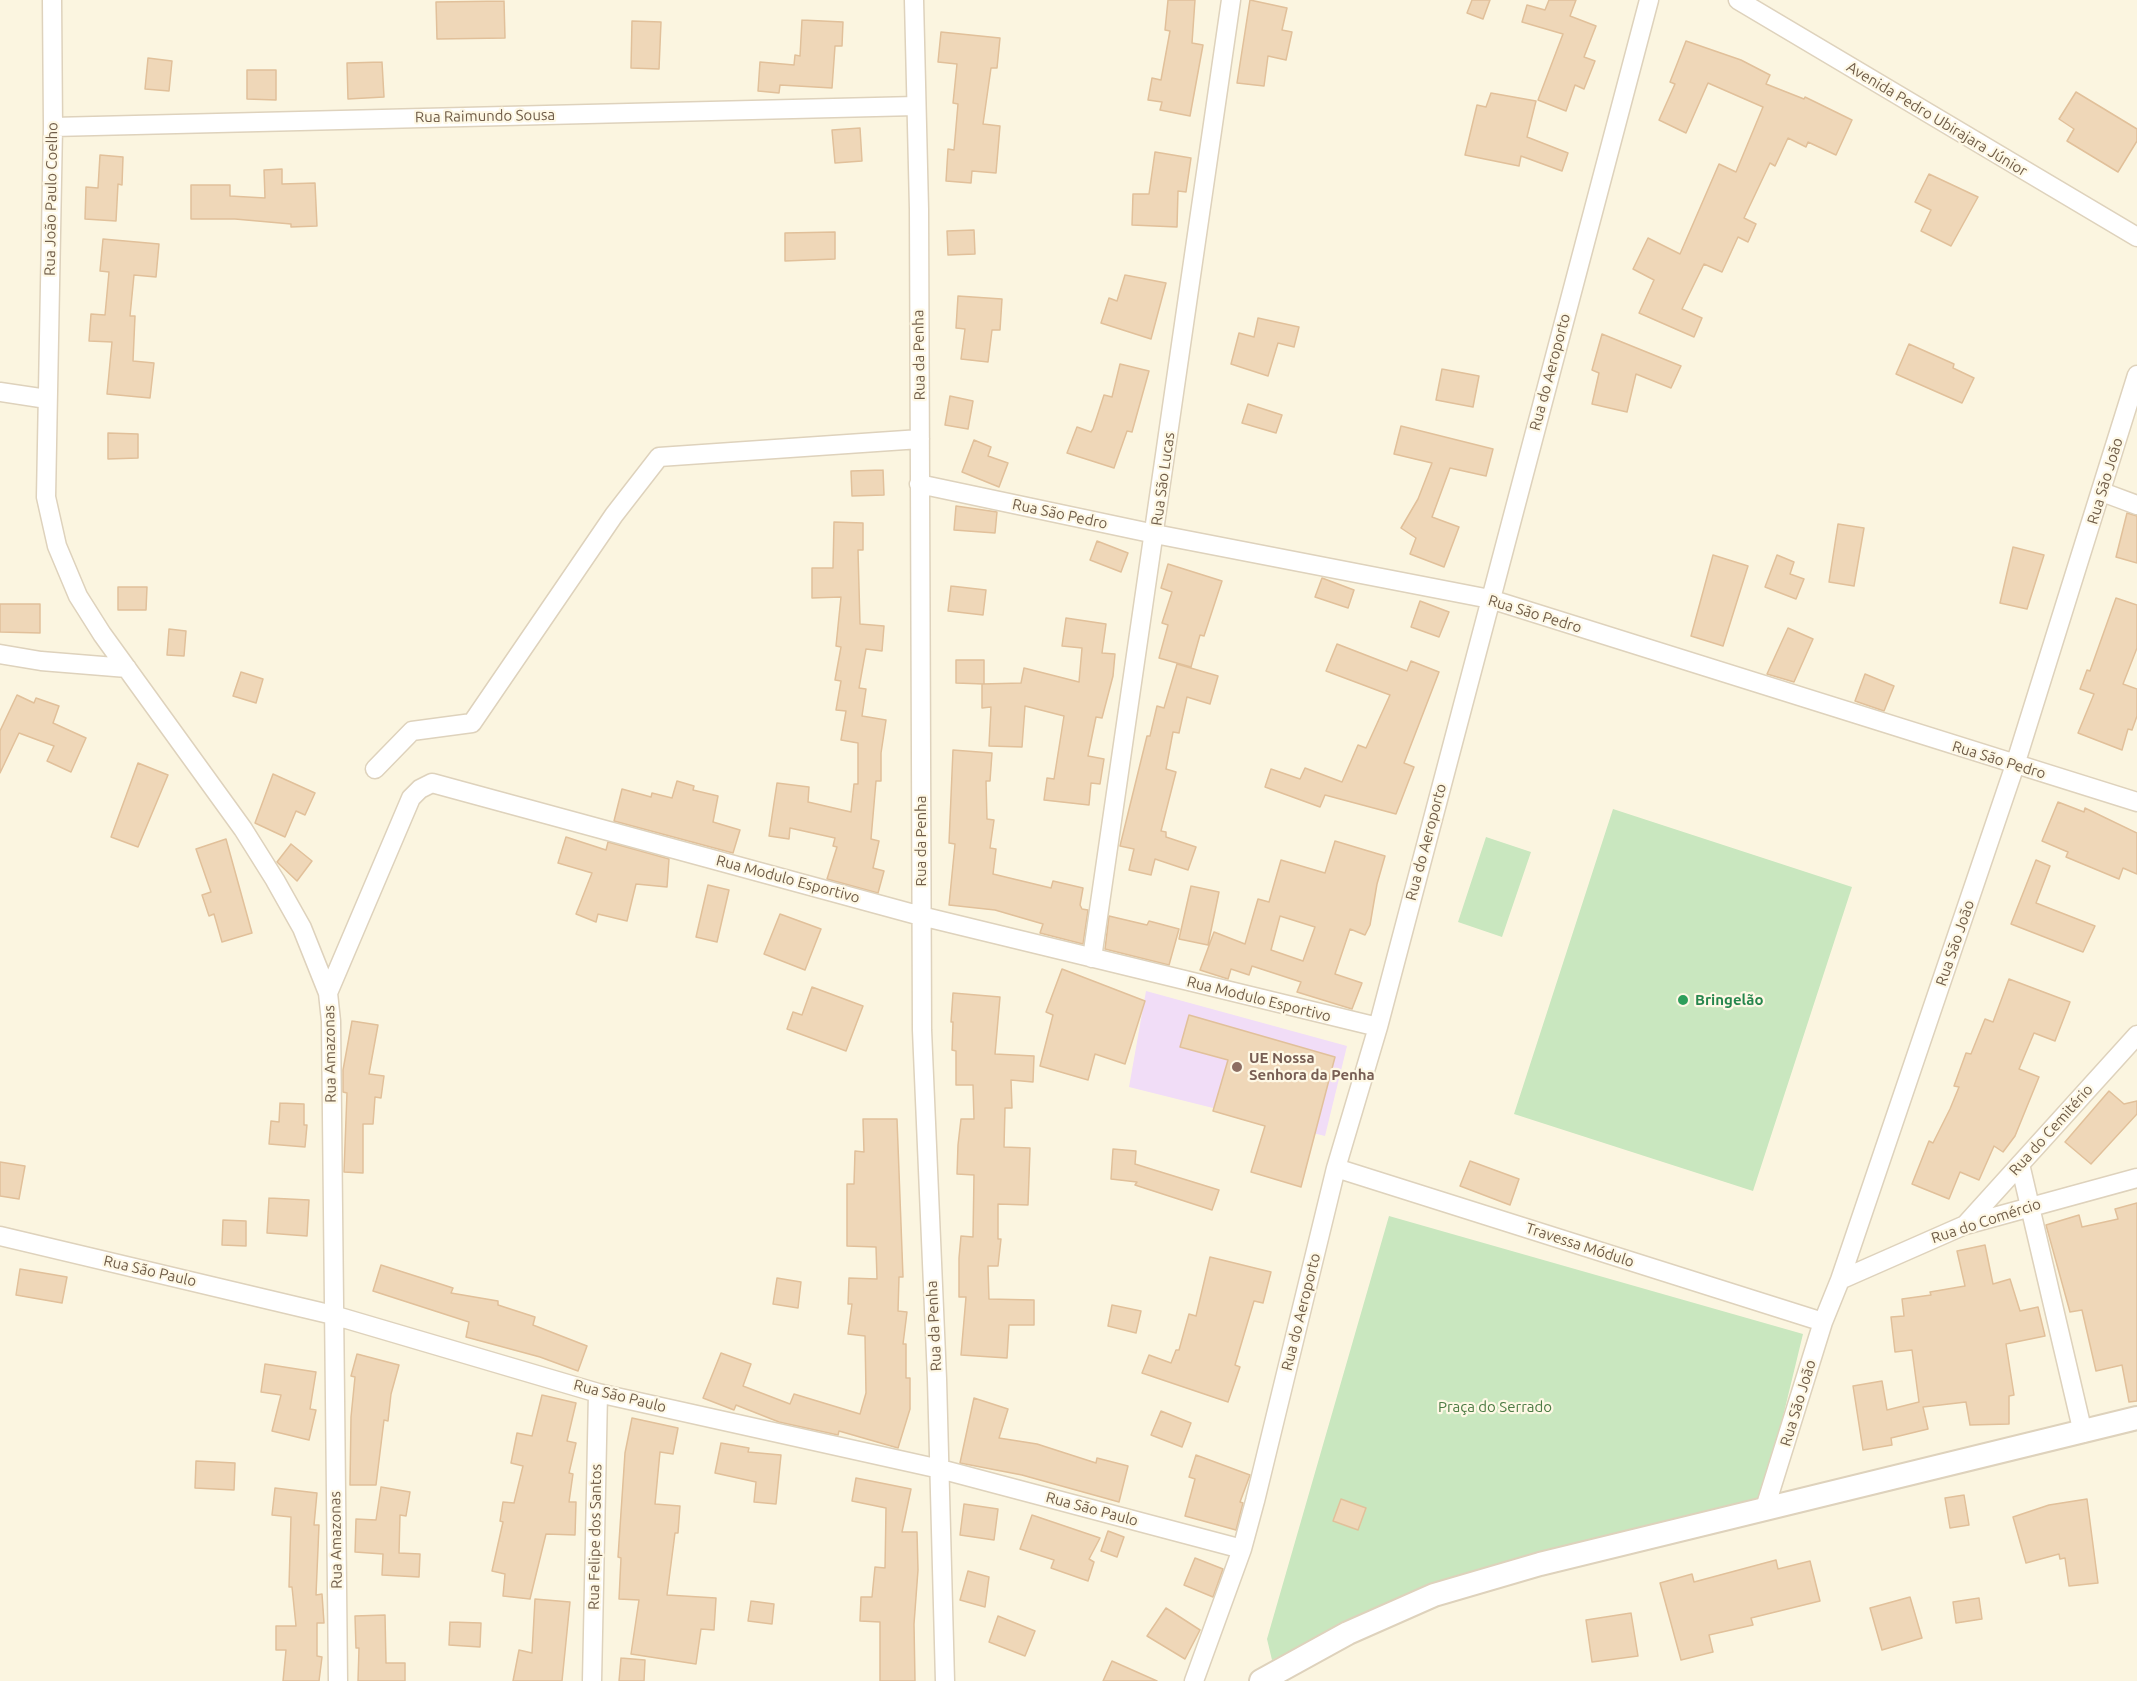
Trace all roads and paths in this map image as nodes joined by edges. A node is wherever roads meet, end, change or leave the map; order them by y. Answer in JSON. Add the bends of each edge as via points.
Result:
{"nodes":[{"id":1,"x":52,"y":0,"type":"edge"},
{"id":2,"x":914,"y":0,"type":"edge"},
{"id":3,"x":1231,"y":0,"type":"edge"},
{"id":4,"x":1649,"y":0,"type":"edge"},
{"id":5,"x":1738,"y":0,"type":"edge"},
{"id":6,"x":916,"y":106,"type":"junction"},
{"id":7,"x":53,"y":127,"type":"junction"},
{"id":8,"x":2137,"y":237,"type":"edge"},
{"id":9,"x":2137,"y":375,"type":"edge"},
{"id":10,"x":0,"y":392,"type":"edge"},
{"id":11,"x":47,"y":399,"type":"junction"},
{"id":12,"x":920,"y":439,"type":"junction"},
{"id":13,"x":919,"y":484,"type":"junction"},
{"id":14,"x":2102,"y":492,"type":"junction"},
{"id":15,"x":2137,"y":505,"type":"edge"},
{"id":16,"x":1155,"y":534,"type":"junction"},
{"id":17,"x":1490,"y":599,"type":"junction"},
{"id":18,"x":0,"y":654,"type":"edge"},
{"id":19,"x":127,"y":668,"type":"junction"},
{"id":20,"x":2015,"y":765,"type":"junction"},
{"id":21,"x":375,"y":769,"type":"dead end"},
{"id":22,"x":2137,"y":802,"type":"edge"},
{"id":23,"x":921,"y":916,"type":"junction"},
{"id":24,"x":1092,"y":958,"type":"junction"},
{"id":25,"x":328,"y":993,"type":"junction"},
{"id":26,"x":1378,"y":1027,"type":"junction"},
{"id":27,"x":2137,"y":1035,"type":"edge"},
{"id":28,"x":2020,"y":1164,"type":"junction"},
{"id":29,"x":1336,"y":1168,"type":"junction"},
{"id":30,"x":2137,"y":1178,"type":"edge"},
{"id":31,"x":2030,"y":1205,"type":"junction"},
{"id":32,"x":1965,"y":1225,"type":"junction"},
{"id":33,"x":0,"y":1236,"type":"edge"},
{"id":34,"x":1840,"y":1280,"type":"junction"},
{"id":35,"x":333,"y":1315,"type":"junction"},
{"id":36,"x":1823,"y":1322,"type":"junction"},
{"id":37,"x":598,"y":1393,"type":"junction"},
{"id":38,"x":2137,"y":1418,"type":"edge"},
{"id":39,"x":2083,"y":1433,"type":"junction"},
{"id":40,"x":940,"y":1469,"type":"junction"},
{"id":41,"x":1765,"y":1508,"type":"junction"},
{"id":42,"x":1242,"y":1549,"type":"junction"},
{"id":43,"x":338,"y":1681,"type":"edge"},
{"id":44,"x":592,"y":1681,"type":"edge"},
{"id":45,"x":945,"y":1681,"type":"edge"},
{"id":46,"x":1194,"y":1681,"type":"edge"},
{"id":47,"x":1261,"y":1681,"type":"edge"}],
"edges":[{"from":1,"to":7,"type":"street","name":"Rua João Paulo Coelho"},
{"from":2,"to":6,"type":"street","name":"Rua da Penha"},
{"from":3,"to":16,"type":"street","name":"Rua São Lucas"},
{"from":4,"to":17,"type":"street","name":"Rua do Aeroporto"},
{"from":5,"to":8,"type":"street","name":"Avenida Pedro Ubirajara Júnior"},
{"from":6,"to":7,"type":"street","name":"Rua Raimundo Sousa"},
{"from":6,"to":12,"type":"street","name":"Rua da Penha"},
{"from":7,"to":11,"type":"street","name":"Rua João Paulo Coelho"},
{"from":9,"to":14,"type":"street","name":"Rua São João"},
{"from":10,"to":11,"type":"street"},
{"from":11,"to":19,"type":"street","name":"Rua Amazonas","via":[[46,498],[57,546],[78,596]]},
{"from":12,"to":13,"type":"street","name":"Rua da Penha"},
{"from":12,"to":21,"type":"street","via":[[659,457],[614,514],[472,723],[412,730]]},
{"from":13,"to":16,"type":"street","name":"Rua São Pedro"},
{"from":13,"to":23,"type":"street","name":"Rua da Penha"},
{"from":14,"to":15,"type":"street"},
{"from":14,"to":20,"type":"street","name":"Rua São João"},
{"from":16,"to":17,"type":"street","name":"Rua São Pedro"},
{"from":16,"to":24,"type":"street","name":"Rua São Lucas"},
{"from":17,"to":20,"type":"street","name":"Rua São Pedro"},
{"from":17,"to":26,"type":"street","name":"Rua do Aeroporto"},
{"from":18,"to":19,"type":"street"},
{"from":19,"to":25,"type":"street","name":"Rua Amazonas","via":[[275,880],[302,928]]},
{"from":20,"to":22,"type":"street","name":"Rua São Pedro"},
{"from":20,"to":34,"type":"street","name":"Rua São João"},
{"from":23,"to":24,"type":"street","name":"Rua Modulo Esportivo"},
{"from":23,"to":25,"type":"street","name":"Rua Modulo Esportivo","via":[[432,783],[411,798]]},
{"from":23,"to":40,"type":"street","name":"Rua da Penha","via":[[924,1106]]},
{"from":24,"to":26,"type":"street","name":"Rua Modulo Esportivo"},
{"from":25,"to":35,"type":"street","name":"Rua Amazonas"},
{"from":26,"to":29,"type":"street","name":"Rua do Aeroporto"},
{"from":27,"to":28,"type":"street","name":"Rua do Cemitério"},
{"from":28,"to":31,"type":"street"},
{"from":28,"to":32,"type":"street","name":"Rua do Cemitério"},
{"from":29,"to":36,"type":"street","name":"Travessa Módulo"},
{"from":29,"to":42,"type":"street","name":"Rua do Aeroporto"},
{"from":30,"to":31,"type":"street","name":"Rua do Comércio"},
{"from":31,"to":32,"type":"street","name":"Rua do Comércio"},
{"from":31,"to":39,"type":"street"},
{"from":32,"to":34,"type":"street","name":"Rua do Comércio"},
{"from":33,"to":35,"type":"street","name":"Rua São Paulo"},
{"from":34,"to":36,"type":"street","name":"Rua São João"},
{"from":35,"to":37,"type":"street","name":"Rua São Paulo"},
{"from":35,"to":43,"type":"street","name":"Rua Amazonas"},
{"from":36,"to":41,"type":"street","name":"Rua São João"},
{"from":37,"to":40,"type":"street","name":"Rua São Paulo"},
{"from":37,"to":44,"type":"street","name":"Rua Felipe dos Santos"},
{"from":38,"to":39,"type":"street"},
{"from":39,"to":41,"type":"street"},
{"from":40,"to":42,"type":"street","name":"Rua São Paulo"},
{"from":40,"to":45,"type":"street","name":"Rua da Penha"},
{"from":41,"to":47,"type":"street","via":[[1540,1564],[1434,1595],[1348,1633]]},
{"from":42,"to":46,"type":"street","name":"Rua do Aeroporto"}]}
